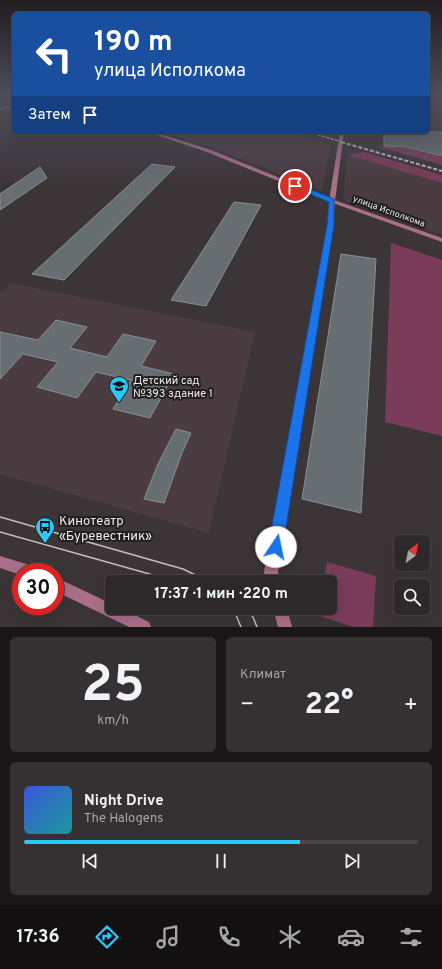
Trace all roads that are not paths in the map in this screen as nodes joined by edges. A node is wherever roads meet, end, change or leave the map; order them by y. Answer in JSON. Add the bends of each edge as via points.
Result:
{"nodes":[{"id":1,"x":156,"y":134,"type":"edge"},
{"id":2,"x":342,"y":134,"type":"edge"},
{"id":3,"x":332,"y":201,"type":"junction"},
{"id":4,"x":442,"y":240,"type":"edge"},
{"id":5,"x":0,"y":562,"type":"edge"},
{"id":6,"x":12,"y":566,"type":"edge"},
{"id":7,"x":272,"y":575,"type":"edge"},
{"id":8,"x":64,"y":588,"type":"edge"},
{"id":9,"x":282,"y":615,"type":"edge"},
{"id":10,"x":144,"y":627,"type":"edge"},
{"id":11,"x":285,"y":627,"type":"edge"}],
"edges":[{"from":1,"to":3,"type":"street","name":"улица Исполкома","via":[[209,151]]},
{"from":2,"to":3,"type":"street"},
{"from":3,"to":4,"type":"street","name":"улица Исполкома"},
{"from":3,"to":7,"type":"street","via":[[330,229]]},
{"from":5,"to":6,"type":"street"},
{"from":8,"to":10,"type":"street"},
{"from":9,"to":11,"type":"street"}]}
